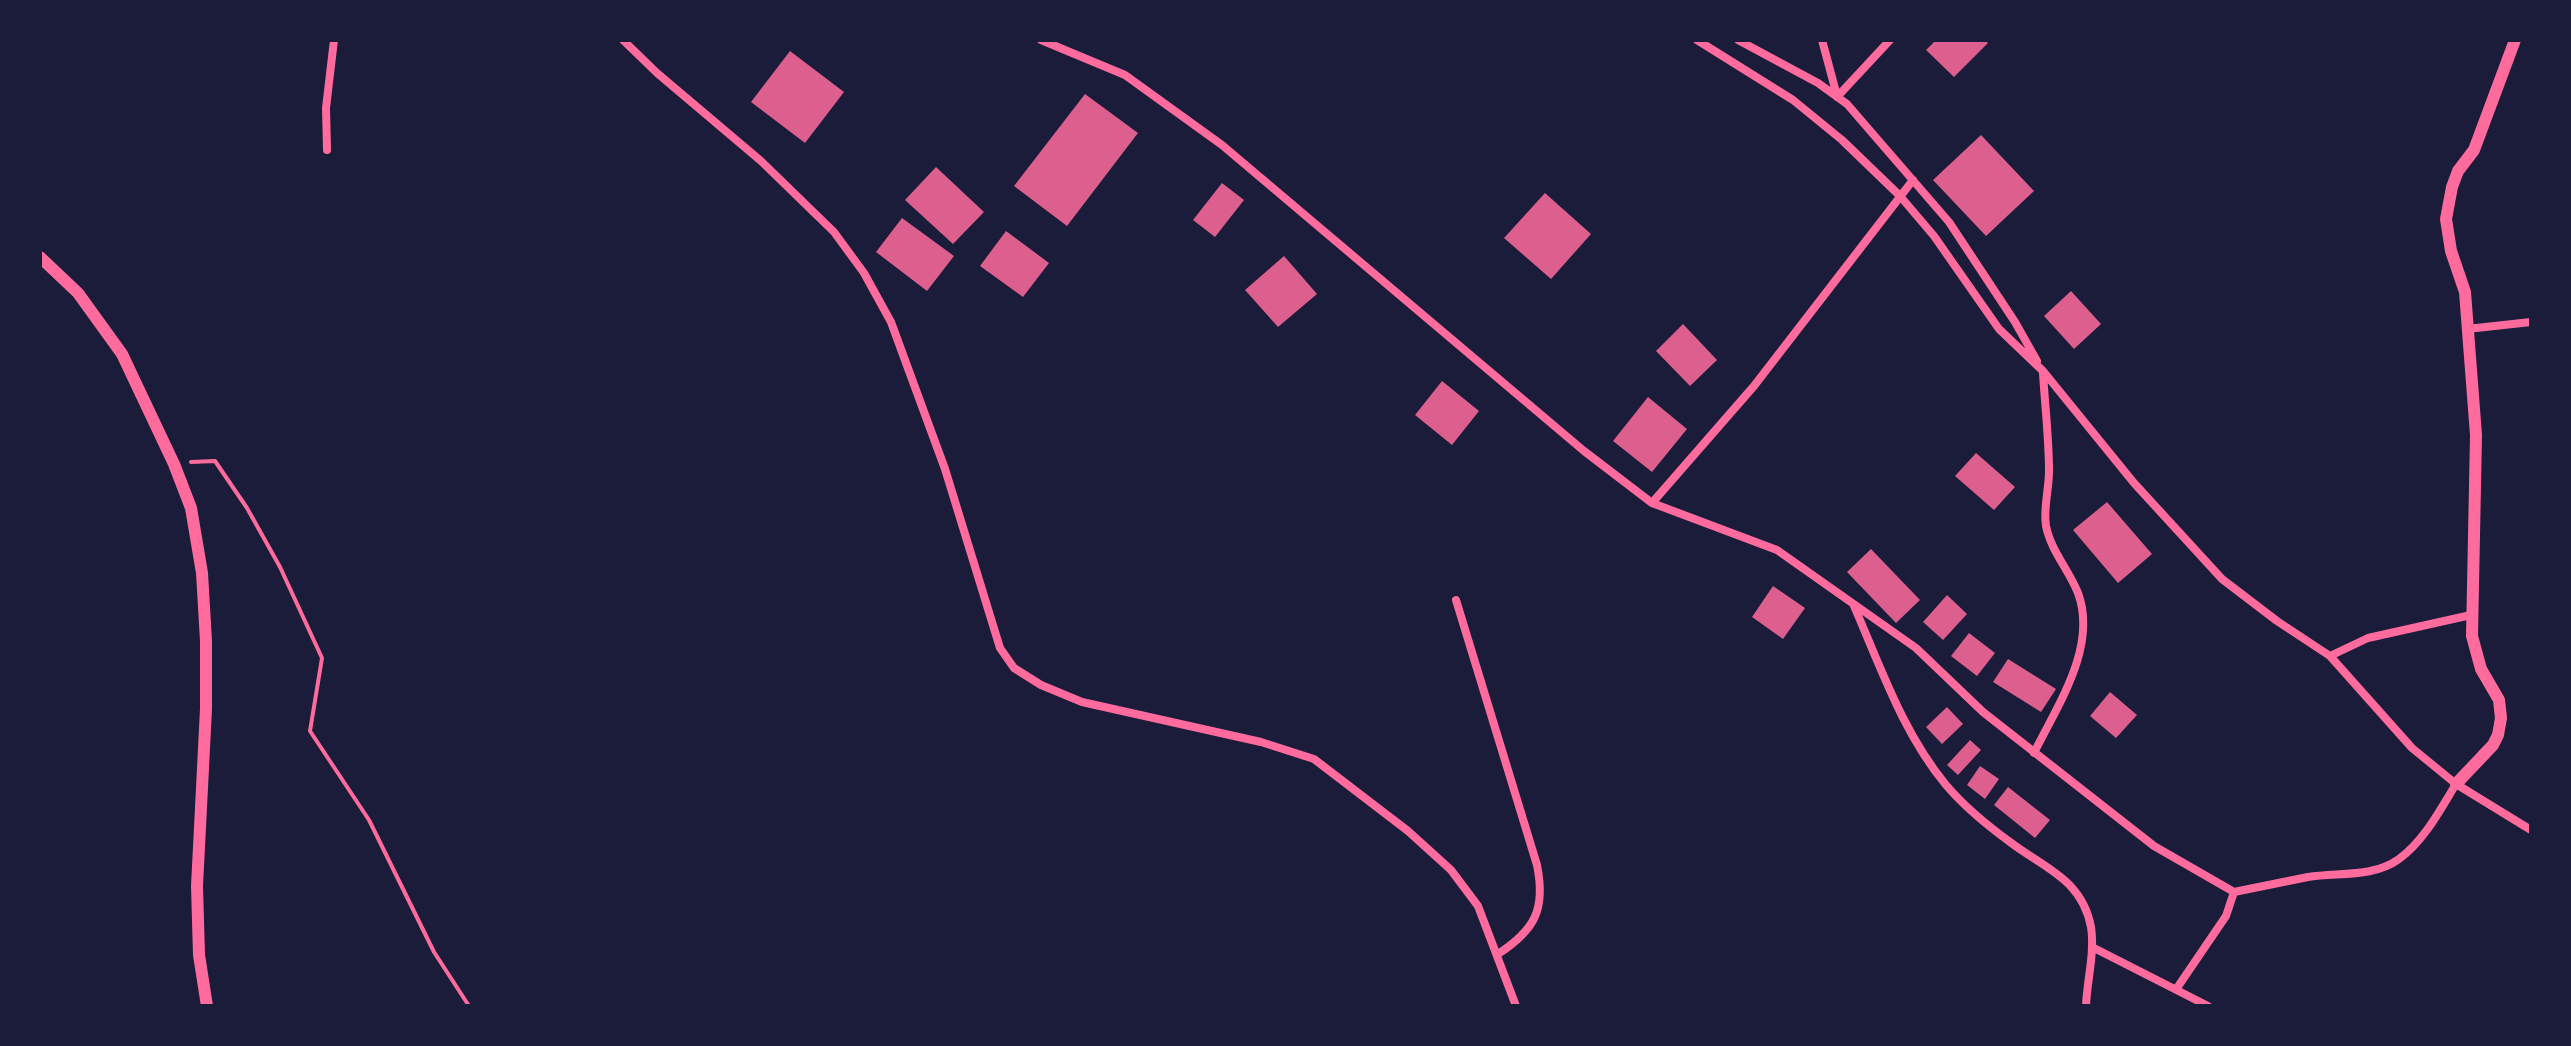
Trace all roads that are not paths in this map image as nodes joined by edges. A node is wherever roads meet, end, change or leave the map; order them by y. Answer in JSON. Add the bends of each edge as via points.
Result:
{"nodes":[{"id":1,"x":334,"y":40,"type":"edge"},
{"id":2,"x":623,"y":40,"type":"edge"},
{"id":3,"x":1041,"y":40,"type":"edge"},
{"id":4,"x":1697,"y":40,"type":"edge"},
{"id":5,"x":1738,"y":40,"type":"edge"},
{"id":6,"x":1822,"y":40,"type":"edge"},
{"id":7,"x":1890,"y":40,"type":"edge"},
{"id":8,"x":2513,"y":41,"type":"edge"},
{"id":9,"x":1837,"y":97,"type":"junction"},
{"id":10,"x":327,"y":150,"type":"dead end"},
{"id":11,"x":1913,"y":180,"type":"junction"},
{"id":12,"x":1900,"y":196,"type":"junction"},
{"id":13,"x":40,"y":257,"type":"edge"},
{"id":14,"x":2531,"y":322,"type":"edge"},
{"id":15,"x":2467,"y":329,"type":"junction"},
{"id":16,"x":2043,"y":371,"type":"junction"},
{"id":17,"x":1652,"y":503,"type":"junction"},
{"id":18,"x":1456,"y":600,"type":"dead end"},
{"id":19,"x":1854,"y":606,"type":"junction"},
{"id":20,"x":2471,"y":615,"type":"junction"},
{"id":21,"x":2330,"y":656,"type":"junction"},
{"id":22,"x":2034,"y":753,"type":"junction"},
{"id":23,"x":2456,"y":784,"type":"junction"},
{"id":24,"x":2531,"y":830,"type":"edge"},
{"id":25,"x":2234,"y":892,"type":"junction"},
{"id":26,"x":2092,"y":947,"type":"junction"},
{"id":27,"x":1498,"y":954,"type":"junction"},
{"id":28,"x":2177,"y":988,"type":"junction"},
{"id":29,"x":207,"y":1006,"type":"edge"},
{"id":30,"x":1516,"y":1006,"type":"edge"},
{"id":31,"x":2086,"y":1006,"type":"edge"},
{"id":32,"x":2208,"y":1006,"type":"edge"}],
"edges":[{"from":1,"to":10,"type":"street"},
{"from":2,"to":27,"type":"street","via":[[761,161],[834,232],[864,273],[891,322],[945,469],[1000,648],[1014,668],[1082,702],[1314,759],[1451,870],[1478,906]]},
{"from":3,"to":17,"type":"street","via":[[1125,75],[1222,145]]},
{"from":4,"to":12,"type":"street","via":[[1793,100]]},
{"from":5,"to":9,"type":"street"},
{"from":6,"to":9,"type":"street"},
{"from":7,"to":9,"type":"street"},
{"from":8,"to":15,"type":"street","via":[[2474,150],[2458,171],[2448,202],[2447,235],[2465,292]]},
{"from":9,"to":11,"type":"street"},
{"from":11,"to":12,"type":"street"},
{"from":11,"to":16,"type":"street","via":[[1949,222]]},
{"from":12,"to":16,"type":"street","via":[[1999,329]]},
{"from":12,"to":17,"type":"street","via":[[1754,386]]},
{"from":13,"to":29,"type":"street","via":[[78,293],[122,354],[191,508],[206,641],[197,886]]},
{"from":14,"to":15,"type":"street"},
{"from":15,"to":20,"type":"street","via":[[2476,435]]},
{"from":16,"to":21,"type":"street","via":[[2134,483],[2222,579]]},
{"from":16,"to":22,"type":"street","via":[[2049,460],[2046,526],[2077,590],[2083,631],[2076,664]]},
{"from":17,"to":19,"type":"street","via":[[1777,550]]},
{"from":18,"to":27,"type":"street","via":[[1542,890],[1526,930]]},
{"from":19,"to":22,"type":"street","via":[[1916,648]]},
{"from":19,"to":26,"type":"street","via":[[1918,749],[1948,788],[2008,841],[2073,886],[2088,914]]},
{"from":20,"to":21,"type":"street","via":[[2368,638]]},
{"from":20,"to":23,"type":"street","via":[[2475,653],[2499,700],[2501,718],[2493,745]]},
{"from":21,"to":23,"type":"street","via":[[2412,748]]},
{"from":22,"to":25,"type":"street","via":[[2154,846]]},
{"from":23,"to":24,"type":"street"},
{"from":23,"to":25,"type":"street","via":[[2416,843],[2386,866]]},
{"from":25,"to":28,"type":"street","via":[[2226,916]]},
{"from":26,"to":28,"type":"street"},
{"from":26,"to":31,"type":"street"},
{"from":27,"to":30,"type":"street"},
{"from":28,"to":32,"type":"street"}]}
